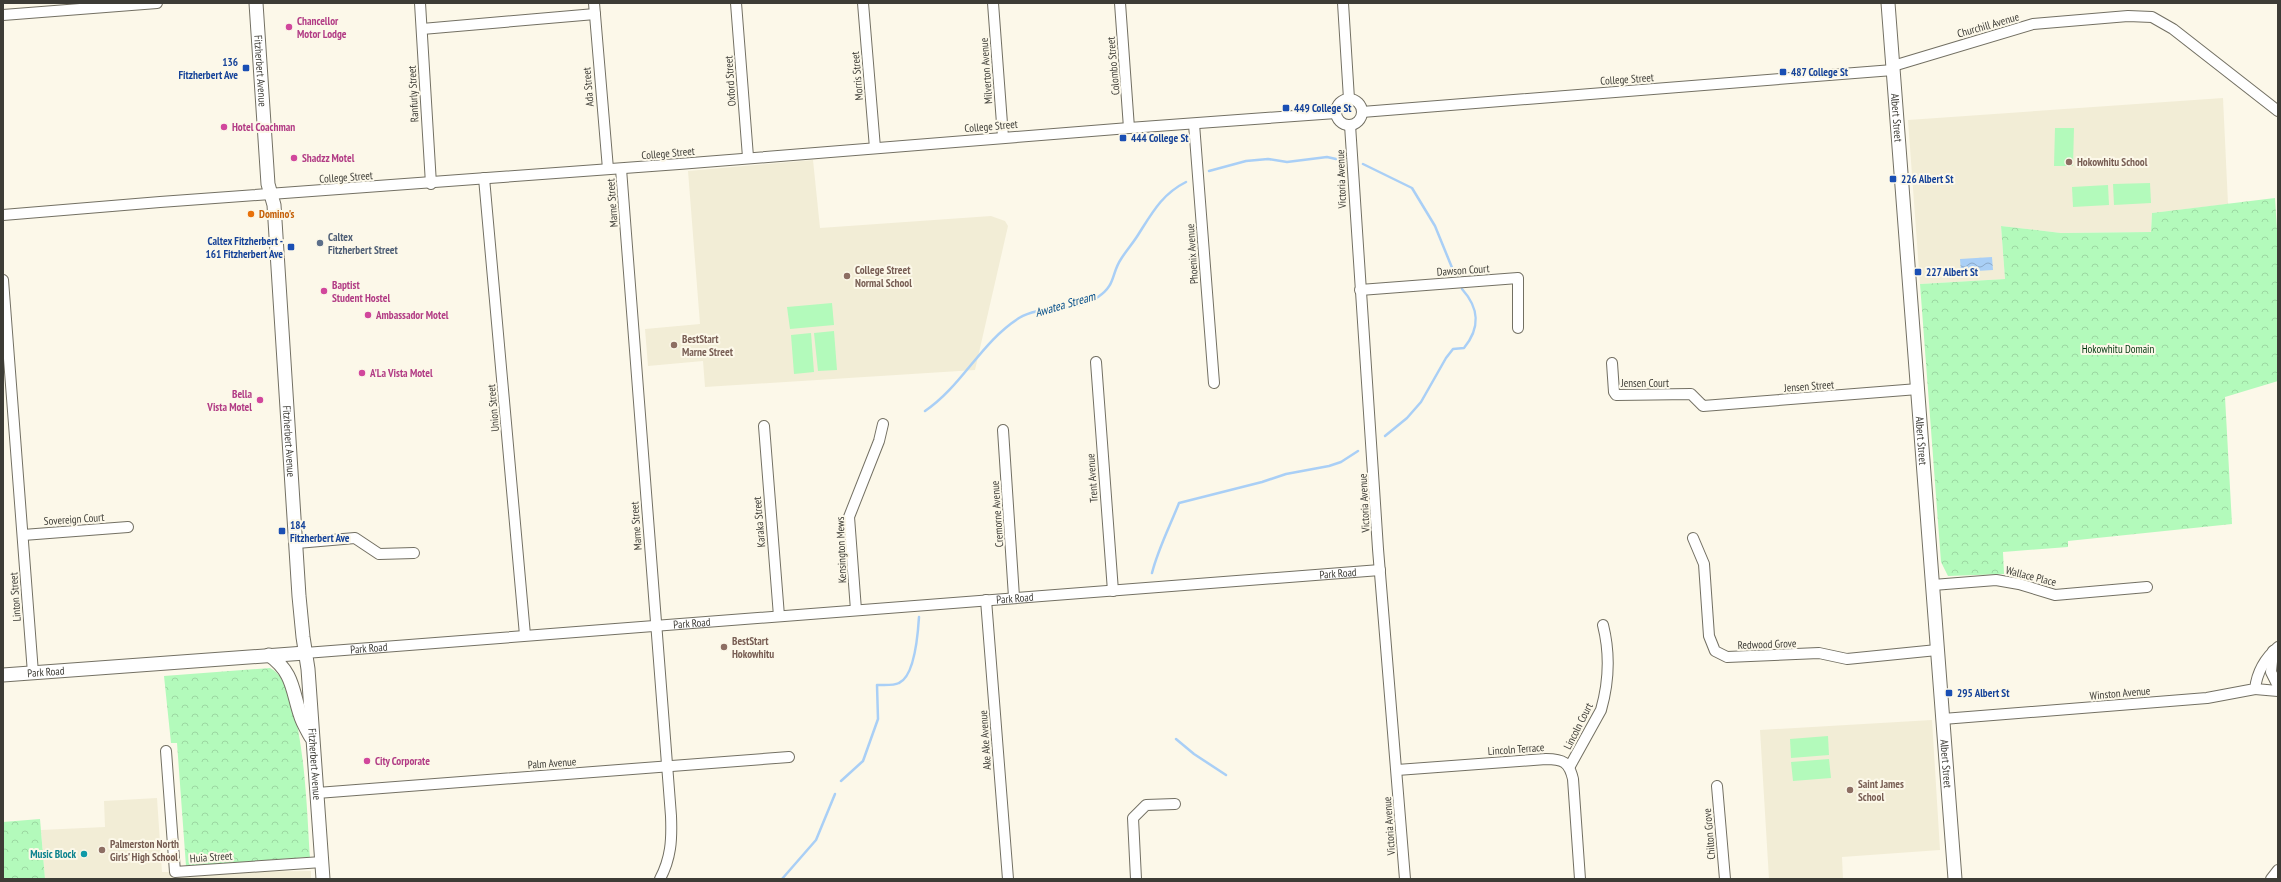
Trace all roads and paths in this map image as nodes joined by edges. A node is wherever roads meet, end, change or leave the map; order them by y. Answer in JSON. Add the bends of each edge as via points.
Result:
{"nodes":[{"id":1,"x":157,"y":3,"type":"edge"},
{"id":2,"x":256,"y":3,"type":"edge"},
{"id":3,"x":420,"y":3,"type":"edge"},
{"id":4,"x":594,"y":3,"type":"edge"},
{"id":5,"x":736,"y":3,"type":"edge"},
{"id":6,"x":863,"y":3,"type":"edge"},
{"id":7,"x":993,"y":3,"type":"edge"},
{"id":8,"x":1120,"y":3,"type":"edge"},
{"id":9,"x":1344,"y":3,"type":"edge"},
{"id":10,"x":1888,"y":3,"type":"edge"},
{"id":11,"x":595,"y":14,"type":"junction"},
{"id":12,"x":3,"y":15,"type":"edge"},
{"id":13,"x":422,"y":29,"type":"junction"},
{"id":14,"x":1893,"y":68,"type":"junction"},
{"id":15,"x":1349,"y":99,"type":"junction"},
{"id":16,"x":2278,"y":111,"type":"edge"},
{"id":17,"x":1362,"y":112,"type":"junction"},
{"id":18,"x":1336,"y":114,"type":"junction"},
{"id":19,"x":1194,"y":124,"type":"junction"},
{"id":20,"x":1350,"y":125,"type":"junction"},
{"id":21,"x":1129,"y":128,"type":"junction"},
{"id":22,"x":1003,"y":137,"type":"junction"},
{"id":23,"x":875,"y":148,"type":"junction"},
{"id":24,"x":748,"y":157,"type":"junction"},
{"id":25,"x":608,"y":169,"type":"junction"},
{"id":26,"x":621,"y":169,"type":"junction"},
{"id":27,"x":484,"y":178,"type":"junction"},
{"id":28,"x":431,"y":184,"type":"junction"},
{"id":29,"x":271,"y":195,"type":"junction"},
{"id":30,"x":3,"y":215,"type":"edge"},
{"id":31,"x":3,"y":280,"type":"edge"},
{"id":32,"x":1360,"y":290,"type":"junction"},
{"id":33,"x":1518,"y":328,"type":"dead end"},
{"id":34,"x":1096,"y":362,"type":"dead end"},
{"id":35,"x":1612,"y":363,"type":"dead end"},
{"id":36,"x":1214,"y":383,"type":"dead end"},
{"id":37,"x":1918,"y":389,"type":"junction"},
{"id":38,"x":1703,"y":406,"type":"joint"},
{"id":39,"x":883,"y":424,"type":"dead end"},
{"id":40,"x":764,"y":426,"type":"dead end"},
{"id":41,"x":1003,"y":430,"type":"dead end"},
{"id":42,"x":128,"y":527,"type":"dead end"},
{"id":43,"x":23,"y":535,"type":"junction"},
{"id":44,"x":1693,"y":538,"type":"dead end"},
{"id":45,"x":297,"y":543,"type":"junction"},
{"id":46,"x":414,"y":552,"type":"dead end"},
{"id":47,"x":1380,"y":570,"type":"junction"},
{"id":48,"x":1933,"y":585,"type":"junction"},
{"id":49,"x":2147,"y":587,"type":"dead end"},
{"id":50,"x":1113,"y":591,"type":"junction"},
{"id":51,"x":1014,"y":597,"type":"junction"},
{"id":52,"x":986,"y":600,"type":"junction"},
{"id":53,"x":856,"y":610,"type":"junction"},
{"id":54,"x":779,"y":616,"type":"junction"},
{"id":55,"x":656,"y":625,"type":"junction"},
{"id":56,"x":1603,"y":625,"type":"dead end"},
{"id":57,"x":525,"y":635,"type":"junction"},
{"id":58,"x":2276,"y":649,"type":"edge"},
{"id":59,"x":1937,"y":650,"type":"junction"},
{"id":60,"x":305,"y":653,"type":"junction"},
{"id":61,"x":269,"y":655,"type":"junction"},
{"id":62,"x":32,"y":673,"type":"junction"},
{"id":63,"x":3,"y":676,"type":"edge"},
{"id":64,"x":2278,"y":686,"type":"edge"},
{"id":65,"x":2254,"y":689,"type":"junction"},
{"id":66,"x":2278,"y":692,"type":"edge"},
{"id":67,"x":1943,"y":719,"type":"junction"},
{"id":68,"x":313,"y":742,"type":"junction"},
{"id":69,"x":166,"y":751,"type":"dead end"},
{"id":70,"x":789,"y":757,"type":"dead end"},
{"id":71,"x":667,"y":766,"type":"junction"},
{"id":72,"x":1570,"y":766,"type":"junction"},
{"id":73,"x":1397,"y":770,"type":"junction"},
{"id":74,"x":1717,"y":786,"type":"dead end"},
{"id":75,"x":317,"y":793,"type":"junction"},
{"id":76,"x":1175,"y":804,"type":"dead end"},
{"id":77,"x":322,"y":862,"type":"junction"},
{"id":78,"x":2278,"y":870,"type":"edge"},
{"id":79,"x":323,"y":879,"type":"edge"},
{"id":80,"x":660,"y":879,"type":"edge"},
{"id":81,"x":1008,"y":879,"type":"edge"},
{"id":82,"x":1136,"y":879,"type":"edge"},
{"id":83,"x":1405,"y":879,"type":"edge"},
{"id":84,"x":1580,"y":879,"type":"edge"},
{"id":85,"x":1725,"y":879,"type":"edge"},
{"id":86,"x":1955,"y":879,"type":"edge"},
{"id":87,"x":2271,"y":879,"type":"edge"}],
"edges":[{"from":1,"to":12,"type":"street"},
{"from":2,"to":29,"type":"main road","name":"Fitzherbert Avenue"},
{"from":3,"to":13,"type":"street","name":"Ranfurly Street"},
{"from":4,"to":11,"type":"street","name":"Ada Street"},
{"from":5,"to":24,"type":"street","name":"Oxford Street"},
{"from":6,"to":23,"type":"street","name":"Morris Street"},
{"from":7,"to":22,"type":"street","name":"Milverton Avenue"},
{"from":8,"to":21,"type":"street","name":"Colombo Street"},
{"from":9,"to":15,"type":"street"},
{"from":10,"to":14,"type":"main road","name":"Albert Street"},
{"from":11,"to":13,"type":"street"},
{"from":11,"to":25,"type":"street","name":"Ada Street"},
{"from":13,"to":28,"type":"street","name":"Ranfurly Street"},
{"from":14,"to":16,"type":"street","name":"Churchill Avenue","via":[[2033,24],[2128,16],[2152,18],[2173,30]]},
{"from":14,"to":17,"type":"street","name":"College Street"},
{"from":14,"to":37,"type":"main road","name":"Albert Street"},
{"from":15,"to":17,"type":"street","via":[[1358,102]]},
{"from":15,"to":18,"type":"street","via":[[1338,104]]},
{"from":17,"to":20,"type":"street","via":[[1358,121]]},
{"from":18,"to":19,"type":"street","name":"College Street"},
{"from":18,"to":20,"type":"street","via":[[1342,123]]},
{"from":19,"to":21,"type":"street","name":"College Street"},
{"from":19,"to":36,"type":"street","name":"Phoenix Avenue"},
{"from":20,"to":32,"type":"street","name":"Victoria Avenue"},
{"from":21,"to":22,"type":"street","name":"College Street"},
{"from":22,"to":23,"type":"street","name":"College Street"},
{"from":23,"to":24,"type":"street","name":"College Street"},
{"from":24,"to":26,"type":"street","name":"College Street"},
{"from":25,"to":26,"type":"street","name":"College Street"},
{"from":25,"to":27,"type":"street","name":"College Street"},
{"from":26,"to":55,"type":"street","name":"Marne Street"},
{"from":27,"to":28,"type":"street","name":"College Street"},
{"from":27,"to":57,"type":"street","name":"Union Street"},
{"from":28,"to":29,"type":"street","name":"College Street"},
{"from":29,"to":30,"type":"street","name":"College Street"},
{"from":29,"to":45,"type":"main road","name":"Fitzherbert Avenue","via":[[274,205]]},
{"from":31,"to":43,"type":"street","name":"Linton Street"},
{"from":32,"to":33,"type":"street","name":"Dawson Court","via":[[1518,278]]},
{"from":32,"to":47,"type":"street","name":"Victoria Avenue"},
{"from":34,"to":50,"type":"street","name":"Trent Avenue"},
{"from":35,"to":38,"type":"street","name":"Jensen Court","via":[[1616,395],[1691,394]]},
{"from":37,"to":38,"type":"street","name":"Jensen Street"},
{"from":37,"to":48,"type":"main road","name":"Albert Street"},
{"from":39,"to":53,"type":"street","name":"Kensington Mews","via":[[879,441],[849,517]]},
{"from":40,"to":54,"type":"street","name":"Karaka Street"},
{"from":41,"to":51,"type":"street","name":"Cremorne Avenue"},
{"from":42,"to":43,"type":"street","name":"Sovereign Court"},
{"from":43,"to":62,"type":"street","name":"Linton Street"},
{"from":44,"to":59,"type":"street","name":"Redwood Grove","via":[[1704,564],[1710,636],[1715,651],[1727,657],[1819,654],[1847,660]]},
{"from":45,"to":46,"type":"street","via":[[355,538],[379,554]]},
{"from":45,"to":60,"type":"main road","name":"Fitzherbert Avenue"},
{"from":47,"to":50,"type":"street","name":"Park Road"},
{"from":47,"to":73,"type":"street","name":"Victoria Avenue"},
{"from":48,"to":49,"type":"street","name":"Wallace Place","via":[[1996,580],[2055,594]]},
{"from":48,"to":59,"type":"main road","name":"Albert Street"},
{"from":50,"to":51,"type":"street","name":"Park Road"},
{"from":51,"to":52,"type":"street","name":"Park Road"},
{"from":52,"to":53,"type":"street","name":"Park Road"},
{"from":52,"to":81,"type":"street","name":"Ake Ake Avenue"},
{"from":53,"to":54,"type":"street","name":"Park Road"},
{"from":54,"to":55,"type":"street","name":"Park Road"},
{"from":55,"to":57,"type":"street","name":"Park Road"},
{"from":55,"to":71,"type":"street","name":"Marne Street"},
{"from":56,"to":72,"type":"street","name":"Lincoln Court","via":[[1608,670],[1604,700]]},
{"from":57,"to":60,"type":"street","name":"Park Road"},
{"from":58,"to":64,"type":"street","via":[[2271,672]]},
{"from":58,"to":65,"type":"street","via":[[2261,666]]},
{"from":59,"to":67,"type":"main road","name":"Albert Street"},
{"from":60,"to":61,"type":"main road","name":"Park Road"},
{"from":60,"to":68,"type":"main road","name":"Fitzherbert Avenue"},
{"from":61,"to":62,"type":"main road","name":"Park Road"},
{"from":61,"to":68,"type":"main road","via":[[286,670],[300,716]]},
{"from":62,"to":63,"type":"main road","name":"Park Road"},
{"from":65,"to":66,"type":"street","name":"Winston Avenue"},
{"from":65,"to":67,"type":"street","name":"Winston Avenue","via":[[2208,698]]},
{"from":67,"to":86,"type":"main road","name":"Albert Street"},
{"from":68,"to":75,"type":"main road","name":"Fitzherbert Avenue"},
{"from":69,"to":77,"type":"street","name":"Huia Street","via":[[175,872]]},
{"from":70,"to":71,"type":"street","name":"Palm Avenue"},
{"from":71,"to":75,"type":"street","name":"Palm Avenue"},
{"from":71,"to":80,"type":"street","name":"Marne Street","via":[[672,839],[669,862]]},
{"from":72,"to":73,"type":"street","name":"Lincoln Terrace","via":[[1564,762],[1546,759]]},
{"from":72,"to":84,"type":"street"},
{"from":73,"to":83,"type":"street","name":"Victoria Avenue"},
{"from":74,"to":85,"type":"street","name":"Chilton Grove"},
{"from":75,"to":77,"type":"main road","name":"Fitzherbert Avenue"},
{"from":76,"to":82,"type":"street","via":[[1146,805],[1133,818]]},
{"from":77,"to":79,"type":"main road","name":"Fitzherbert Avenue"},
{"from":78,"to":87,"type":"street"}]}
